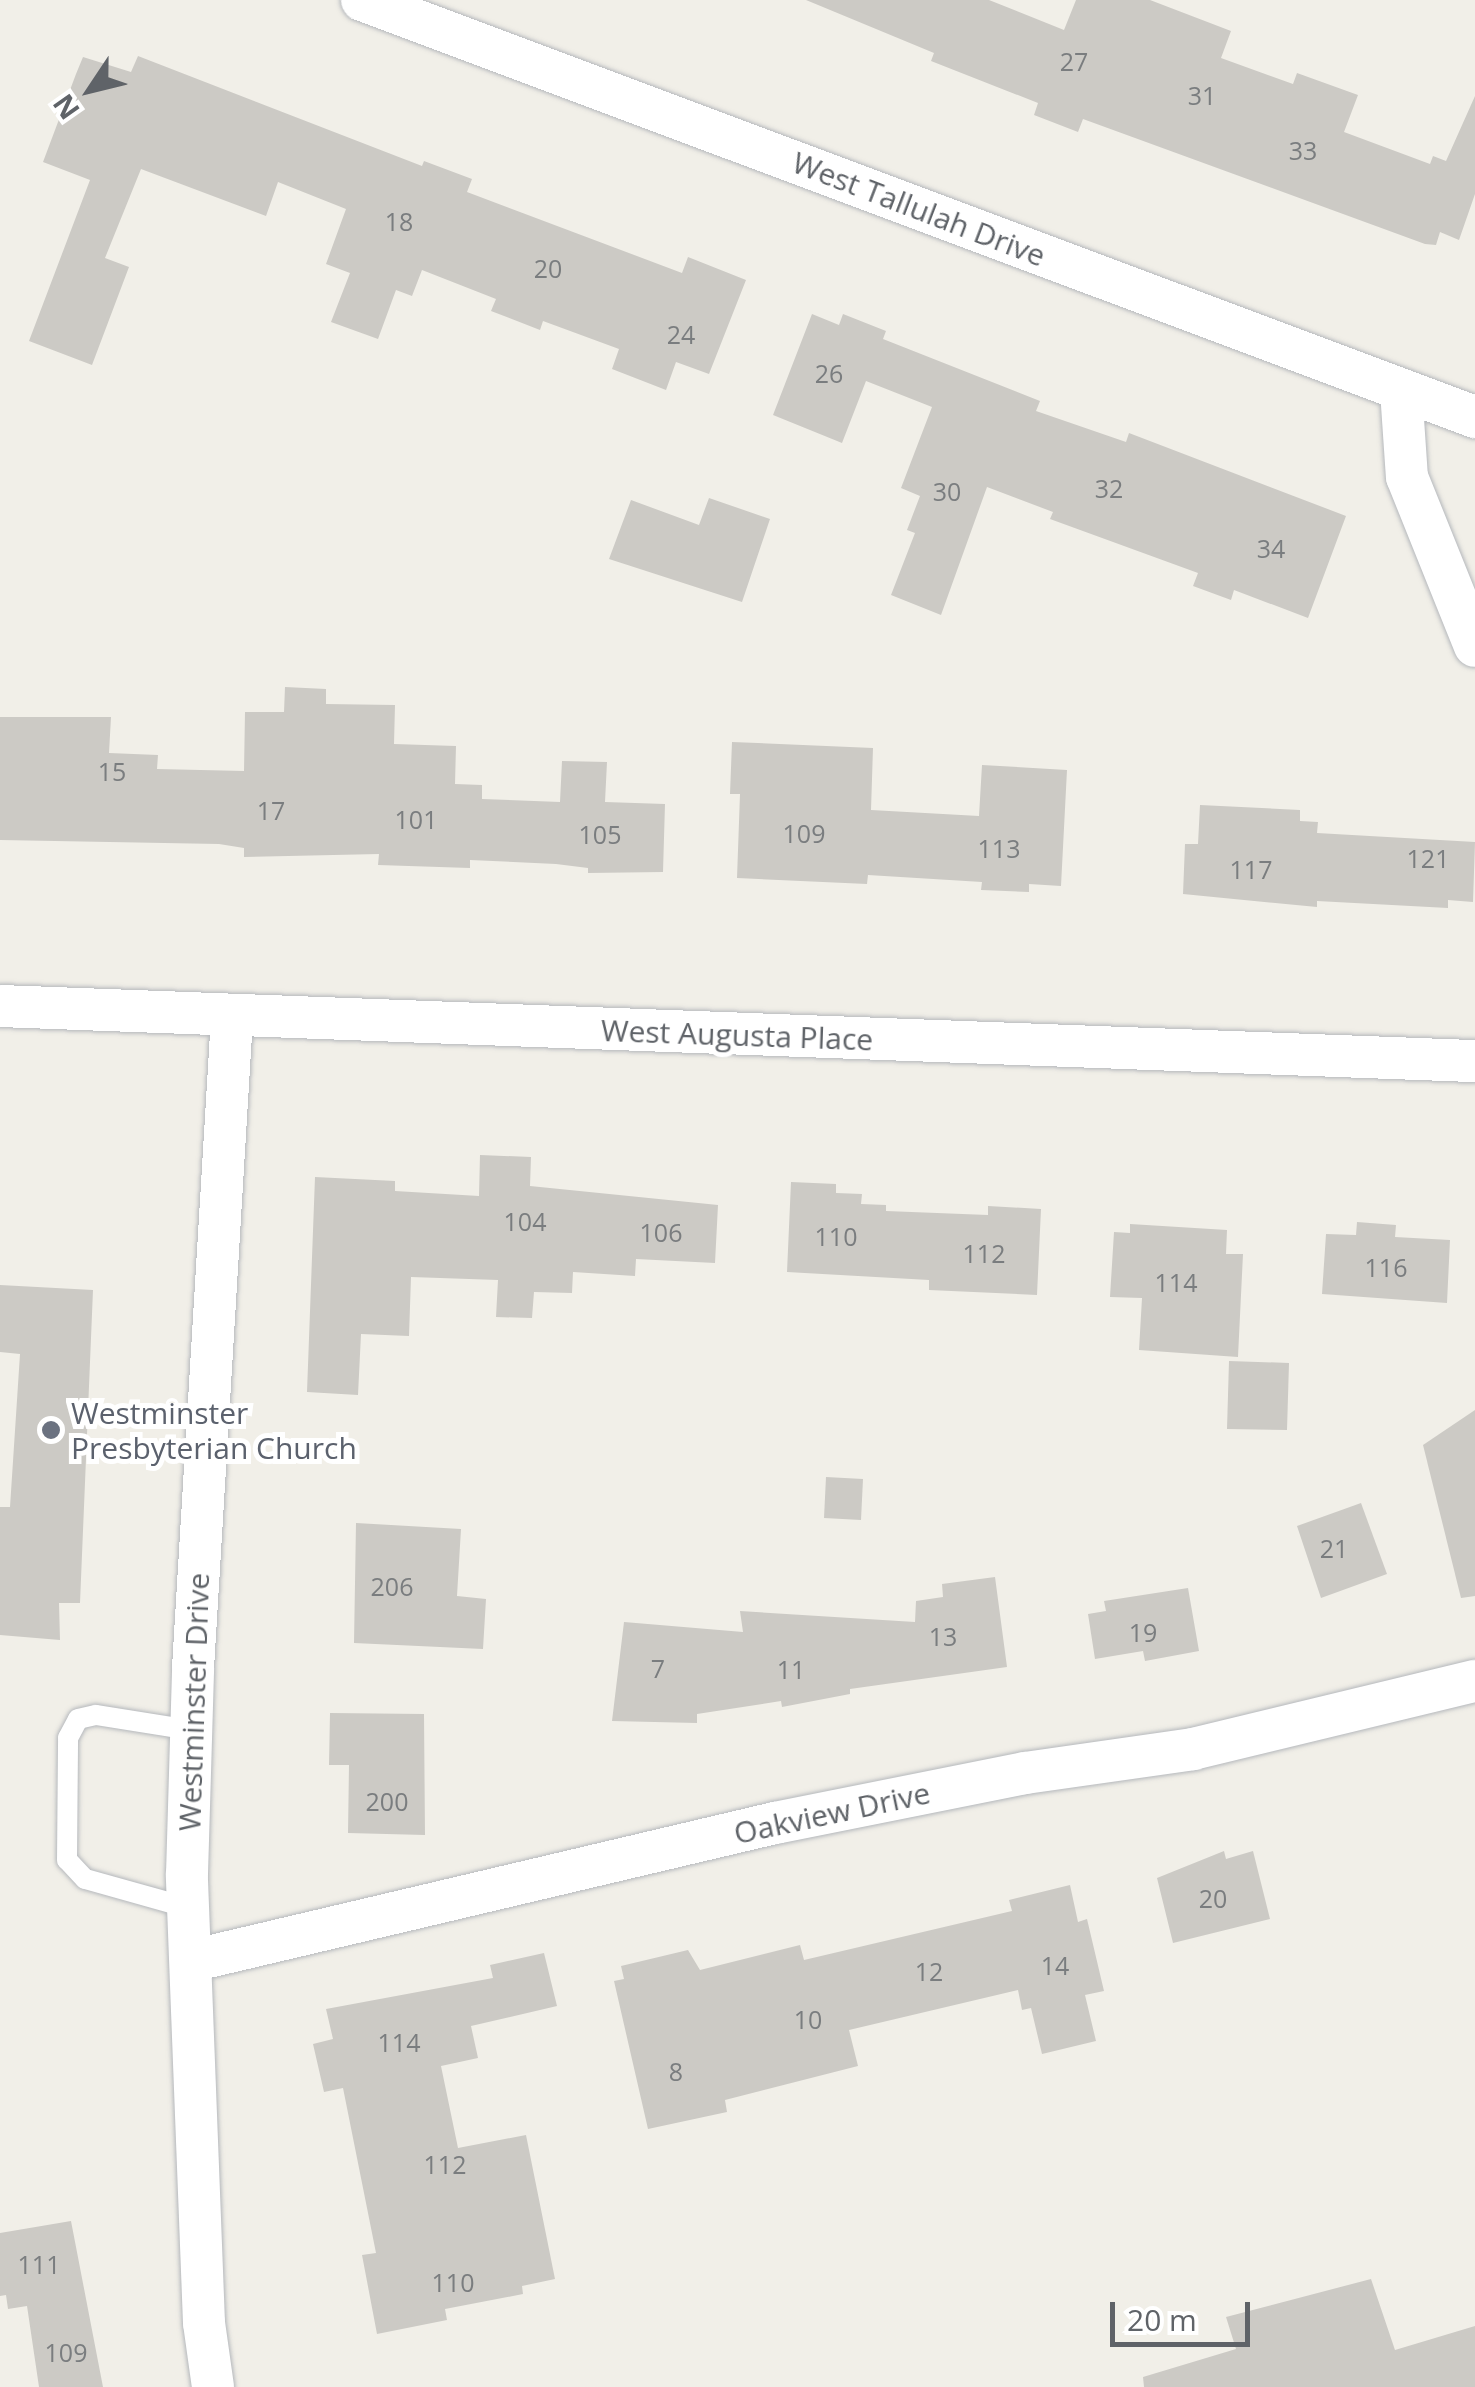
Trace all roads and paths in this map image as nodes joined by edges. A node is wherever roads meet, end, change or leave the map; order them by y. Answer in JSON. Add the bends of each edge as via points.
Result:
{"nodes":[{"id":1,"x":362,"y":0,"type":"edge"},
{"id":2,"x":1401,"y":390,"type":"junction"},
{"id":3,"x":1475,"y":418,"type":"edge"},
{"id":4,"x":1475,"y":646,"type":"edge"},
{"id":5,"x":0,"y":1006,"type":"edge"},
{"id":6,"x":232,"y":1017,"type":"junction"},
{"id":7,"x":1475,"y":1061,"type":"edge"},
{"id":8,"x":1475,"y":1681,"type":"edge"},
{"id":9,"x":191,"y":1730,"type":"junction"},
{"id":10,"x":189,"y":1908,"type":"junction"},
{"id":11,"x":191,"y":1960,"type":"junction"},
{"id":12,"x":213,"y":2387,"type":"edge"}],
"edges":[{"from":1,"to":2,"type":"street","name":"West Tallulah Drive"},
{"from":2,"to":3,"type":"street","name":"West Tallulah Drive"},
{"from":2,"to":4,"type":"street","via":[[1407,477]]},
{"from":5,"to":6,"type":"street","name":"West Augusta Place"},
{"from":6,"to":7,"type":"street","name":"West Augusta Place"},
{"from":6,"to":9,"type":"street","name":"Westminster Drive"},
{"from":8,"to":11,"type":"street","name":"Oakview Drive","via":[[1193,1748],[1025,1773],[775,1823]]},
{"from":9,"to":10,"type":"street","name":"Westminster Drive"},
{"from":9,"to":10,"type":"lane","via":[[96,1715],[78,1719],[68,1738],[67,1860],[84,1879]]},
{"from":10,"to":11,"type":"street","name":"Westminster Drive"},
{"from":11,"to":12,"type":"street","name":"Westminster Drive","via":[[204,2323]]}]}
